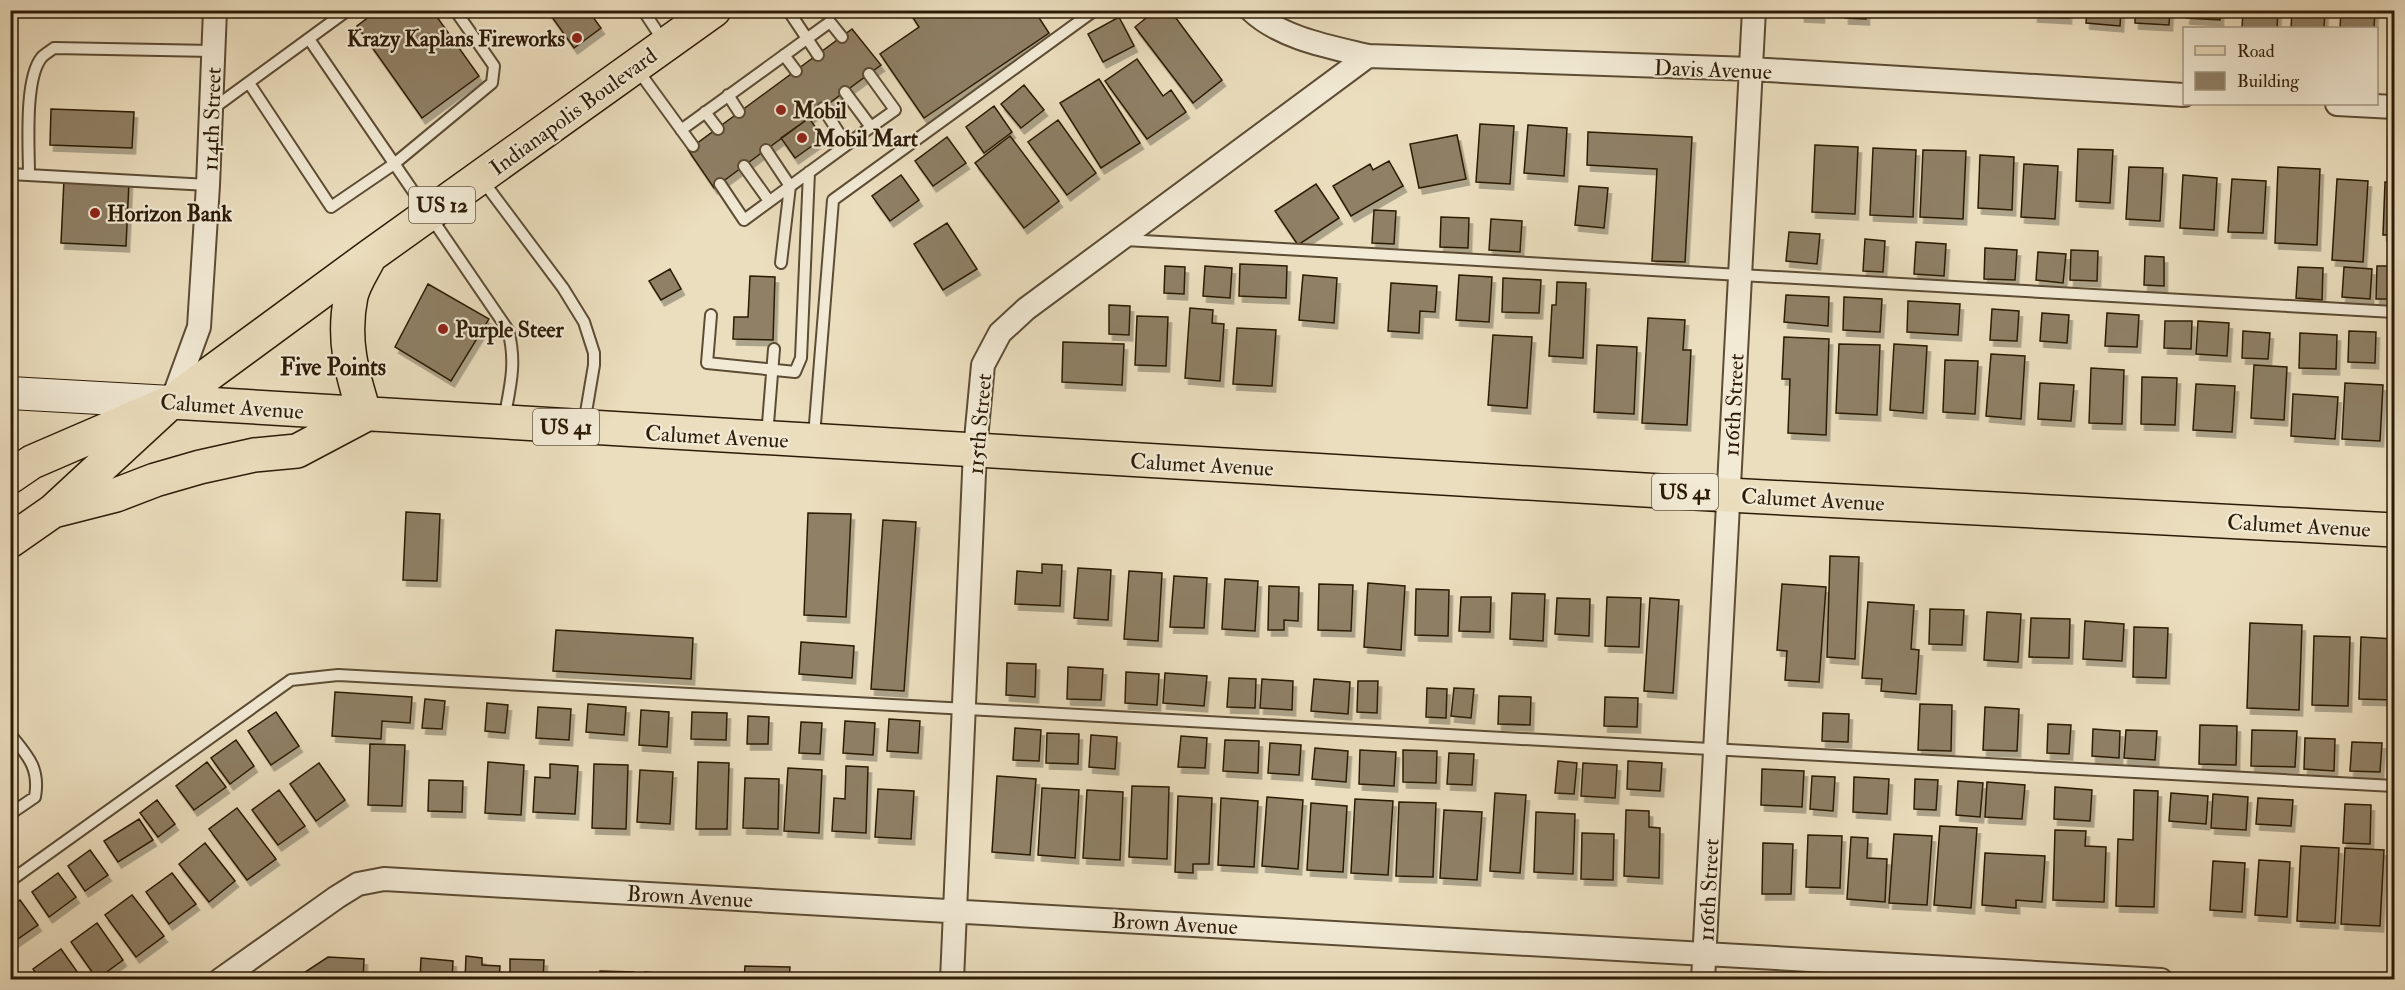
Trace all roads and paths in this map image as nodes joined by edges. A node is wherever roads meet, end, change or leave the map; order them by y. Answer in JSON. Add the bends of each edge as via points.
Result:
{"nodes":[{"id":1,"x":215,"y":10,"type":"edge"},
{"id":2,"x":348,"y":10,"type":"edge"},
{"id":3,"x":455,"y":10,"type":"edge"},
{"id":4,"x":643,"y":10,"type":"edge"},
{"id":5,"x":714,"y":10,"type":"edge"},
{"id":6,"x":788,"y":10,"type":"edge"},
{"id":7,"x":1095,"y":10,"type":"edge"},
{"id":8,"x":1251,"y":10,"type":"edge"},
{"id":9,"x":1754,"y":10,"type":"edge"},
{"id":10,"x":842,"y":37,"type":"dead end"},
{"id":11,"x":309,"y":39,"type":"junction"},
{"id":12,"x":807,"y":39,"type":"junction"},
{"id":13,"x":665,"y":45,"type":"junction"},
{"id":14,"x":213,"y":51,"type":"junction"},
{"id":15,"x":818,"y":54,"type":"dead end"},
{"id":16,"x":784,"y":55,"type":"junction"},
{"id":17,"x":1368,"y":56,"type":"junction"},
{"id":18,"x":636,"y":67,"type":"junction"},
{"id":19,"x":1750,"y":69,"type":"junction"},
{"id":20,"x":796,"y":71,"type":"dead end"},
{"id":21,"x":869,"y":74,"type":"dead end"},
{"id":22,"x":249,"y":82,"type":"junction"},
{"id":23,"x":845,"y":92,"type":"dead end"},
{"id":24,"x":728,"y":95,"type":"junction"},
{"id":25,"x":2183,"y":95,"type":"edge"},
{"id":26,"x":2356,"y":105,"type":"edge"},
{"id":27,"x":2394,"y":107,"type":"edge"},
{"id":28,"x":823,"y":108,"type":"dead end"},
{"id":29,"x":211,"y":110,"type":"junction"},
{"id":30,"x":705,"y":112,"type":"junction"},
{"id":31,"x":740,"y":112,"type":"dead end"},
{"id":32,"x":871,"y":127,"type":"junction"},
{"id":33,"x":717,"y":129,"type":"dead end"},
{"id":34,"x":681,"y":130,"type":"junction"},
{"id":35,"x":846,"y":144,"type":"junction"},
{"id":36,"x":693,"y":147,"type":"dead end"},
{"id":37,"x":766,"y":150,"type":"dead end"},
{"id":38,"x":394,"y":164,"type":"junction"},
{"id":39,"x":744,"y":166,"type":"dead end"},
{"id":40,"x":809,"y":172,"type":"junction"},
{"id":41,"x":10,"y":174,"type":"edge"},
{"id":42,"x":29,"y":175,"type":"junction"},
{"id":43,"x":481,"y":177,"type":"junction"},
{"id":44,"x":720,"y":184,"type":"dead end"},
{"id":45,"x":208,"y":185,"type":"junction"},
{"id":46,"x":790,"y":186,"type":"junction"},
{"id":47,"x":769,"y":201,"type":"junction"},
{"id":48,"x":429,"y":214,"type":"junction"},
{"id":49,"x":1120,"y":240,"type":"junction"},
{"id":50,"x":370,"y":256,"type":"junction"},
{"id":51,"x":781,"y":263,"type":"dead end"},
{"id":52,"x":1740,"y":274,"type":"junction"},
{"id":53,"x":2394,"y":312,"type":"edge"},
{"id":54,"x":711,"y":315,"type":"dead end"},
{"id":55,"x":774,"y":349,"type":"dead end"},
{"id":56,"x":773,"y":370,"type":"junction"},
{"id":57,"x":10,"y":393,"type":"edge"},
{"id":58,"x":171,"y":402,"type":"junction"},
{"id":59,"x":365,"y":415,"type":"junction"},
{"id":60,"x":503,"y":423,"type":"junction"},
{"id":61,"x":583,"y":428,"type":"junction"},
{"id":62,"x":767,"y":439,"type":"junction"},
{"id":63,"x":813,"y":441,"type":"junction"},
{"id":64,"x":975,"y":450,"type":"junction"},
{"id":65,"x":10,"y":477,"type":"edge"},
{"id":66,"x":1728,"y":495,"type":"junction"},
{"id":67,"x":53,"y":511,"type":"junction"},
{"id":68,"x":2394,"y":530,"type":"edge"},
{"id":69,"x":10,"y":541,"type":"edge"},
{"id":70,"x":964,"y":707,"type":"junction"},
{"id":71,"x":10,"y":734,"type":"edge"},
{"id":72,"x":1715,"y":748,"type":"junction"},
{"id":73,"x":2394,"y":786,"type":"edge"},
{"id":74,"x":10,"y":814,"type":"edge"},
{"id":75,"x":10,"y":881,"type":"edge"},
{"id":76,"x":956,"y":910,"type":"junction"},
{"id":77,"x":1705,"y":953,"type":"junction"},
{"id":78,"x":220,"y":980,"type":"edge"},
{"id":79,"x":952,"y":980,"type":"edge"},
{"id":80,"x":1703,"y":980,"type":"edge"},
{"id":81,"x":2161,"y":980,"type":"edge"}],
"edges":[{"from":1,"to":14,"type":"street","name":"114th Street"},
{"from":2,"to":11,"type":"lane"},
{"from":3,"to":38,"type":"lane","via":[[494,66],[492,83]]},
{"from":4,"to":13,"type":"lane"},
{"from":5,"to":13,"type":"main road","name":"Indianapolis Boulevard","number":"US 12"},
{"from":6,"to":12,"type":"lane"},
{"from":7,"to":63,"type":"lane","via":[[833,200]]},
{"from":8,"to":17,"type":"street","name":"Davis Avenue","via":[[1261,20],[1315,44]]},
{"from":9,"to":19,"type":"street","name":"116th Street"},
{"from":10,"to":12,"type":"lane","via":[[830,22]]},
{"from":11,"to":22,"type":"lane"},
{"from":11,"to":38,"type":"lane"},
{"from":12,"to":15,"type":"lane"},
{"from":12,"to":16,"type":"lane"},
{"from":13,"to":18,"type":"main road","name":"Indianapolis Boulevard","number":"US 12"},
{"from":14,"to":29,"type":"street","name":"114th Street"},
{"from":14,"to":42,"type":"lane","via":[[54,48],[42,57],[35,71],[30,101]]},
{"from":16,"to":20,"type":"lane"},
{"from":16,"to":24,"type":"lane"},
{"from":17,"to":19,"type":"street","name":"Davis Avenue"},
{"from":17,"to":49,"type":"street","name":"115th Street"},
{"from":18,"to":34,"type":"lane"},
{"from":18,"to":43,"type":"main road","name":"Indianapolis Boulevard","number":"US 12"},
{"from":19,"to":25,"type":"street","name":"Davis Avenue"},
{"from":19,"to":52,"type":"street","name":"116th Street"},
{"from":21,"to":32,"type":"lane","via":[[895,110]]},
{"from":22,"to":29,"type":"lane"},
{"from":22,"to":38,"type":"lane","via":[[331,207]]},
{"from":23,"to":32,"type":"lane"},
{"from":24,"to":30,"type":"lane"},
{"from":24,"to":31,"type":"lane"},
{"from":26,"to":27,"type":"street"},
{"from":28,"to":35,"type":"lane"},
{"from":29,"to":45,"type":"street","name":"114th Street"},
{"from":30,"to":33,"type":"lane"},
{"from":30,"to":34,"type":"lane"},
{"from":32,"to":35,"type":"lane"},
{"from":34,"to":36,"type":"lane"},
{"from":35,"to":40,"type":"lane"},
{"from":37,"to":46,"type":"lane"},
{"from":38,"to":48,"type":"lane"},
{"from":39,"to":47,"type":"lane"},
{"from":40,"to":46,"type":"lane"},
{"from":40,"to":56,"type":"lane","via":[[801,358],[795,372]]},
{"from":41,"to":42,"type":"lane"},
{"from":42,"to":45,"type":"lane"},
{"from":43,"to":48,"type":"main road","name":"Indianapolis Boulevard","number":"US 12"},
{"from":43,"to":61,"type":"lane","via":[[584,322],[594,365]]},
{"from":44,"to":47,"type":"lane","via":[[744,220]]},
{"from":45,"to":58,"type":"street","name":"114th Street","via":[[199,327]]},
{"from":46,"to":47,"type":"lane"},
{"from":46,"to":51,"type":"lane"},
{"from":48,"to":50,"type":"main road","name":"Indianapolis Boulevard","number":"US 12"},
{"from":48,"to":60,"type":"lane","via":[[508,330],[513,367]]},
{"from":49,"to":52,"type":"lane"},
{"from":49,"to":64,"type":"street","name":"115th Street","via":[[1026,309],[1000,333],[983,365]]},
{"from":50,"to":58,"type":"main road","name":"Indianapolis Boulevard","number":"US 12"},
{"from":50,"to":59,"type":"main road","via":[[351,295],[346,344]]},
{"from":52,"to":53,"type":"lane"},
{"from":52,"to":66,"type":"street","name":"116th Street"},
{"from":54,"to":56,"type":"lane","via":[[707,363]]},
{"from":55,"to":56,"type":"lane"},
{"from":56,"to":62,"type":"lane"},
{"from":57,"to":58,"type":"street","name":"Calumet Avenue"},
{"from":58,"to":59,"type":"main road","name":"Calumet Avenue","number":"US 41"},
{"from":58,"to":65,"type":"main road","name":"Indianapolis Boulevard","number":"US 12","via":[[32,462]]},
{"from":58,"to":67,"type":"main road","name":"Indianapolis Boulevard","number":"US 12"},
{"from":59,"to":60,"type":"main road","name":"Calumet Avenue","number":"US 41"},
{"from":59,"to":67,"type":"main road","via":[[297,451],[254,455],[200,467]]},
{"from":60,"to":61,"type":"main road","name":"Calumet Avenue","number":"US 41"},
{"from":61,"to":62,"type":"main road","name":"Calumet Avenue","number":"US 41"},
{"from":62,"to":63,"type":"main road","name":"Calumet Avenue","number":"US 41"},
{"from":63,"to":64,"type":"main road","name":"Calumet Avenue","number":"US 41"},
{"from":64,"to":66,"type":"main road","name":"Calumet Avenue","number":"US 41"},
{"from":64,"to":70,"type":"street","name":"115th Street"},
{"from":66,"to":68,"type":"main road","name":"Calumet Avenue","number":"US 41"},
{"from":66,"to":72,"type":"street","name":"116th Street"},
{"from":67,"to":69,"type":"main road","name":"Indianapolis Boulevard","number":"US 12"},
{"from":70,"to":72,"type":"lane"},
{"from":70,"to":75,"type":"lane","via":[[338,675],[291,680]]},
{"from":70,"to":76,"type":"street","name":"115th Street"},
{"from":71,"to":74,"type":"lane","via":[[32,761],[38,781],[35,797]]},
{"from":72,"to":73,"type":"lane"},
{"from":72,"to":77,"type":"street","name":"116th Street"},
{"from":76,"to":77,"type":"street","name":"Brown Avenue"},
{"from":76,"to":78,"type":"street","name":"Brown Avenue","via":[[384,879],[358,884]]},
{"from":76,"to":79,"type":"street","name":"115th Street"},
{"from":77,"to":80,"type":"street","name":"116th Street"},
{"from":77,"to":81,"type":"street","name":"Brown Avenue"}]}
